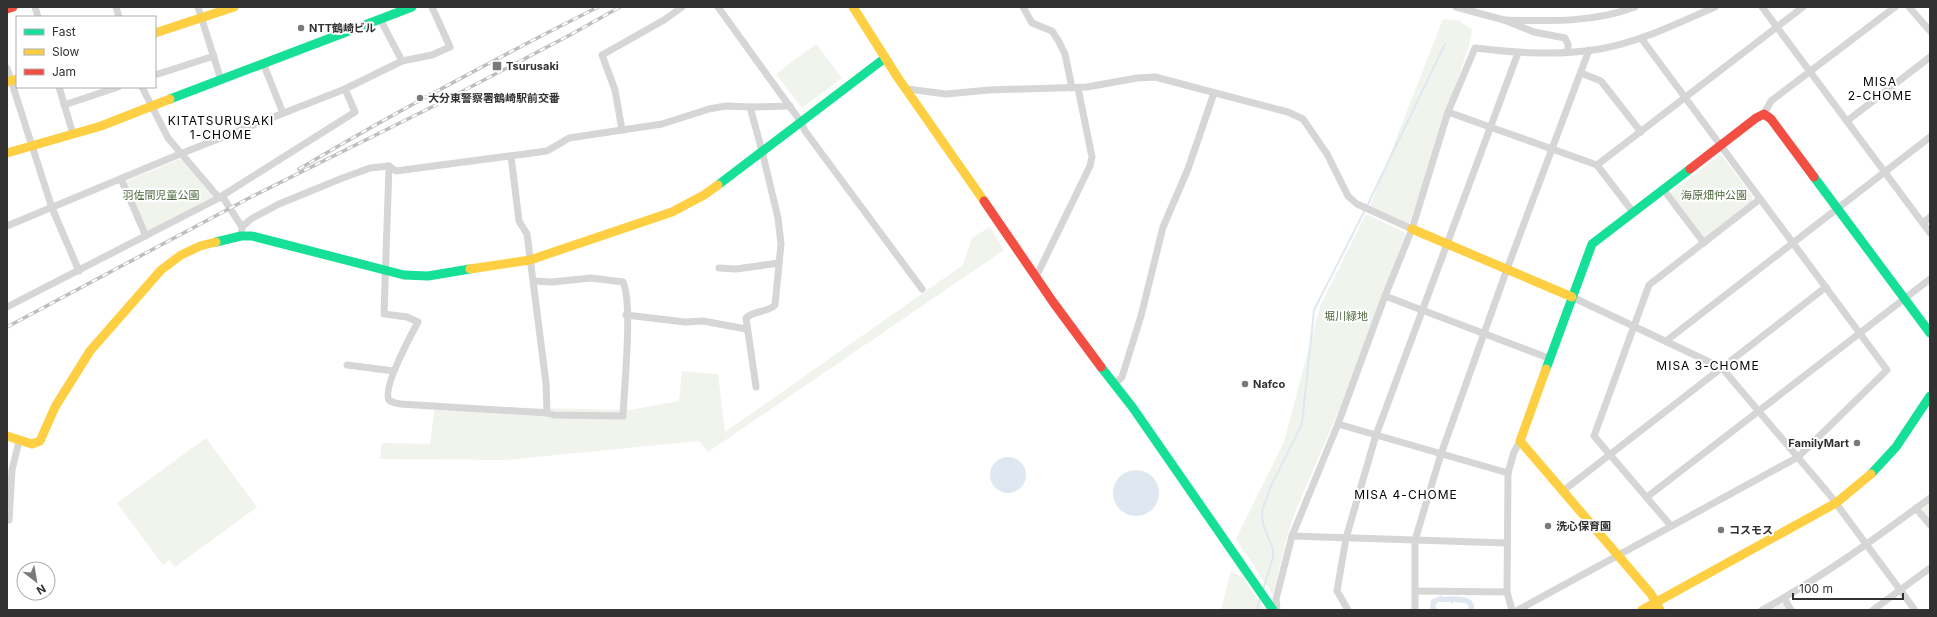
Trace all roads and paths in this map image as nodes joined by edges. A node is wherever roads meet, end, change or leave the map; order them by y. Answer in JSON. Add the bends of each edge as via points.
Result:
{"nodes":[{"id":1,"x":13,"y":7,"type":"edge"},
{"id":2,"x":198,"y":7,"type":"edge"},
{"id":3,"x":234,"y":7,"type":"edge"},
{"id":4,"x":412,"y":7,"type":"edge"},
{"id":5,"x":432,"y":7,"type":"edge"},
{"id":6,"x":682,"y":7,"type":"edge"},
{"id":7,"x":718,"y":7,"type":"edge"},
{"id":8,"x":853,"y":7,"type":"edge"},
{"id":9,"x":1022,"y":7,"type":"edge"},
{"id":10,"x":1456,"y":7,"type":"edge"},
{"id":11,"x":1635,"y":7,"type":"edge"},
{"id":12,"x":1715,"y":7,"type":"edge"},
{"id":13,"x":1762,"y":7,"type":"edge"},
{"id":14,"x":1803,"y":7,"type":"edge"},
{"id":15,"x":1895,"y":7,"type":"edge"},
{"id":16,"x":1909,"y":7,"type":"edge"},
{"id":17,"x":7,"y":9,"type":"edge"},
{"id":18,"x":393,"y":10,"type":"edge"},
{"id":19,"x":201,"y":18,"type":"junction"},
{"id":20,"x":380,"y":19,"type":"junction"},
{"id":21,"x":1504,"y":20,"type":"junction"},
{"id":22,"x":1777,"y":27,"type":"junction"},
{"id":23,"x":1930,"y":31,"type":"edge"},
{"id":24,"x":156,"y":33,"type":"edge"},
{"id":25,"x":1641,"y":38,"type":"junction"},
{"id":26,"x":1589,"y":50,"type":"junction"},
{"id":27,"x":1568,"y":52,"type":"junction"},
{"id":28,"x":1518,"y":53,"type":"junction"},
{"id":29,"x":214,"y":56,"type":"junction"},
{"id":30,"x":885,"y":58,"type":"junction"},
{"id":31,"x":1930,"y":58,"type":"edge"},
{"id":32,"x":402,"y":61,"type":"junction"},
{"id":33,"x":263,"y":63,"type":"junction"},
{"id":34,"x":7,"y":68,"type":"edge"},
{"id":35,"x":1811,"y":71,"type":"junction"},
{"id":36,"x":1580,"y":73,"type":"junction"},
{"id":37,"x":156,"y":75,"type":"edge"},
{"id":38,"x":12,"y":80,"type":"edge"},
{"id":39,"x":221,"y":80,"type":"junction"},
{"id":40,"x":59,"y":88,"type":"edge"},
{"id":41,"x":115,"y":88,"type":"edge"},
{"id":42,"x":142,"y":88,"type":"edge"},
{"id":43,"x":1075,"y":88,"type":"junction"},
{"id":44,"x":345,"y":89,"type":"junction"},
{"id":45,"x":907,"y":89,"type":"junction"},
{"id":46,"x":1214,"y":93,"type":"junction"},
{"id":47,"x":1685,"y":98,"type":"junction"},
{"id":48,"x":64,"y":104,"type":"junction"},
{"id":49,"x":151,"y":106,"type":"junction"},
{"id":50,"x":790,"y":106,"type":"junction"},
{"id":51,"x":750,"y":107,"type":"junction"},
{"id":52,"x":1448,"y":112,"type":"junction"},
{"id":53,"x":283,"y":113,"type":"junction"},
{"id":54,"x":1764,"y":114,"type":"junction"},
{"id":55,"x":1847,"y":121,"type":"junction"},
{"id":56,"x":801,"y":122,"type":"junction"},
{"id":57,"x":1490,"y":127,"type":"junction"},
{"id":58,"x":622,"y":130,"type":"junction"},
{"id":59,"x":1641,"y":132,"type":"junction"},
{"id":60,"x":73,"y":134,"type":"junction"},
{"id":61,"x":1930,"y":137,"type":"edge"},
{"id":62,"x":1720,"y":145,"type":"junction"},
{"id":63,"x":32,"y":146,"type":"junction"},
{"id":64,"x":1552,"y":149,"type":"junction"},
{"id":65,"x":762,"y":151,"type":"junction"},
{"id":66,"x":7,"y":153,"type":"edge"},
{"id":67,"x":180,"y":154,"type":"junction"},
{"id":68,"x":511,"y":156,"type":"junction"},
{"id":69,"x":1597,"y":165,"type":"junction"},
{"id":70,"x":389,"y":166,"type":"junction"},
{"id":71,"x":1885,"y":172,"type":"junction"},
{"id":72,"x":121,"y":179,"type":"junction"},
{"id":73,"x":1663,"y":189,"type":"junction"},
{"id":74,"x":220,"y":197,"type":"junction"},
{"id":75,"x":1760,"y":199,"type":"junction"},
{"id":76,"x":52,"y":208,"type":"junction"},
{"id":77,"x":1837,"y":209,"type":"junction"},
{"id":78,"x":1633,"y":212,"type":"junction"},
{"id":79,"x":1930,"y":217,"type":"edge"},
{"id":80,"x":1923,"y":222,"type":"junction"},
{"id":81,"x":7,"y":226,"type":"edge"},
{"id":82,"x":1412,"y":229,"type":"junction"},
{"id":83,"x":241,"y":232,"type":"junction"},
{"id":84,"x":1930,"y":232,"type":"edge"},
{"id":85,"x":146,"y":236,"type":"junction"},
{"id":86,"x":1793,"y":243,"type":"junction"},
{"id":87,"x":1447,"y":244,"type":"junction"},
{"id":88,"x":1704,"y":244,"type":"junction"},
{"id":89,"x":530,"y":260,"type":"junction"},
{"id":90,"x":779,"y":263,"type":"junction"},
{"id":91,"x":719,"y":268,"type":"dead end"},
{"id":92,"x":1507,"y":269,"type":"junction"},
{"id":93,"x":386,"y":270,"type":"junction"},
{"id":94,"x":79,"y":271,"type":"junction"},
{"id":95,"x":1036,"y":277,"type":"junction"},
{"id":96,"x":1930,"y":279,"type":"edge"},
{"id":97,"x":534,"y":281,"type":"junction"},
{"id":98,"x":1826,"y":287,"type":"junction"},
{"id":99,"x":922,"y":290,"type":"dead end"},
{"id":100,"x":1385,"y":296,"type":"junction"},
{"id":101,"x":1572,"y":296,"type":"junction"},
{"id":102,"x":1904,"y":299,"type":"junction"},
{"id":103,"x":7,"y":307,"type":"edge"},
{"id":104,"x":1423,"y":311,"type":"junction"},
{"id":105,"x":626,"y":316,"type":"junction"},
{"id":106,"x":1634,"y":326,"type":"junction"},
{"id":107,"x":746,"y":329,"type":"junction"},
{"id":108,"x":1860,"y":333,"type":"junction"},
{"id":109,"x":1930,"y":333,"type":"edge"},
{"id":110,"x":1485,"y":334,"type":"junction"},
{"id":111,"x":1666,"y":341,"type":"junction"},
{"id":112,"x":1551,"y":358,"type":"junction"},
{"id":113,"x":347,"y":365,"type":"dead end"},
{"id":114,"x":1722,"y":368,"type":"junction"},
{"id":115,"x":394,"y":371,"type":"junction"},
{"id":116,"x":1114,"y":385,"type":"junction"},
{"id":117,"x":756,"y":387,"type":"dead end"},
{"id":118,"x":1930,"y":396,"type":"edge"},
{"id":119,"x":1760,"y":410,"type":"junction"},
{"id":120,"x":547,"y":413,"type":"junction"},
{"id":121,"x":1338,"y":424,"type":"junction"},
{"id":122,"x":1376,"y":435,"type":"junction"},
{"id":123,"x":7,"y":436,"type":"edge"},
{"id":124,"x":19,"y":441,"type":"junction"},
{"id":125,"x":1520,"y":441,"type":"junction"},
{"id":126,"x":1441,"y":454,"type":"junction"},
{"id":127,"x":1610,"y":455,"type":"junction"},
{"id":128,"x":1798,"y":457,"type":"junction"},
{"id":129,"x":1508,"y":473,"type":"junction"},
{"id":130,"x":1563,"y":491,"type":"junction"},
{"id":131,"x":1646,"y":497,"type":"junction"},
{"id":132,"x":1930,"y":498,"type":"edge"},
{"id":133,"x":1836,"y":503,"type":"junction"},
{"id":134,"x":1916,"y":508,"type":"junction"},
{"id":135,"x":7,"y":520,"type":"edge"},
{"id":136,"x":1930,"y":525,"type":"edge"},
{"id":137,"x":1671,"y":526,"type":"junction"},
{"id":138,"x":1292,"y":536,"type":"junction"},
{"id":139,"x":1346,"y":538,"type":"junction"},
{"id":140,"x":1414,"y":540,"type":"junction"},
{"id":141,"x":1507,"y":543,"type":"junction"},
{"id":142,"x":1867,"y":544,"type":"junction"},
{"id":143,"x":1618,"y":555,"type":"junction"},
{"id":144,"x":1930,"y":568,"type":"edge"},
{"id":145,"x":1900,"y":590,"type":"junction"},
{"id":146,"x":1415,"y":591,"type":"junction"},
{"id":147,"x":1507,"y":592,"type":"junction"},
{"id":148,"x":1784,"y":598,"type":"junction"},
{"id":149,"x":1658,"y":606,"type":"edge"},
{"id":150,"x":1273,"y":610,"type":"edge"},
{"id":151,"x":1277,"y":610,"type":"edge"},
{"id":152,"x":1348,"y":610,"type":"edge"},
{"id":153,"x":1415,"y":610,"type":"edge"},
{"id":154,"x":1512,"y":610,"type":"edge"},
{"id":155,"x":1518,"y":610,"type":"edge"},
{"id":156,"x":1642,"y":610,"type":"edge"},
{"id":157,"x":1762,"y":610,"type":"edge"},
{"id":158,"x":1791,"y":610,"type":"edge"},
{"id":159,"x":1873,"y":610,"type":"edge"},
{"id":160,"x":1915,"y":610,"type":"edge"}],
"edges":[{"from":1,"to":17,"type":"main road"},
{"from":2,"to":19,"type":"street"},
{"from":3,"to":19,"type":"main road"},
{"from":4,"to":18,"type":"main road"},
{"from":5,"to":32,"type":"street","via":[[450,47],[432,55]]},
{"from":6,"to":58,"type":"street","via":[[602,55],[615,90]]},
{"from":7,"to":50,"type":"street"},
{"from":8,"to":30,"type":"main road"},
{"from":9,"to":43,"type":"street","via":[[1032,23],[1052,31],[1058,40]]},
{"from":10,"to":21,"type":"street"},
{"from":11,"to":21,"type":"street","via":[[1583,20]]},
{"from":12,"to":25,"type":"street"},
{"from":13,"to":22,"type":"street"},
{"from":14,"to":22,"type":"street"},
{"from":15,"to":35,"type":"street"},
{"from":16,"to":23,"type":"street"},
{"from":18,"to":20,"type":"main road"},
{"from":19,"to":24,"type":"main road"},
{"from":19,"to":29,"type":"street"},
{"from":20,"to":32,"type":"street"},
{"from":20,"to":33,"type":"main road"},
{"from":21,"to":27,"type":"street","via":[[1534,32],[1565,38]]},
{"from":22,"to":35,"type":"street"},
{"from":22,"to":47,"type":"street"},
{"from":25,"to":26,"type":"street"},
{"from":25,"to":47,"type":"street"},
{"from":26,"to":27,"type":"street"},
{"from":26,"to":36,"type":"street"},
{"from":27,"to":28,"type":"street"},
{"from":28,"to":52,"type":"street","via":[[1475,48]]},
{"from":28,"to":57,"type":"street"},
{"from":29,"to":37,"type":"street"},
{"from":29,"to":39,"type":"street"},
{"from":30,"to":45,"type":"main road"},
{"from":30,"to":56,"type":"main road"},
{"from":31,"to":55,"type":"street"},
{"from":32,"to":44,"type":"street"},
{"from":33,"to":39,"type":"main road"},
{"from":33,"to":53,"type":"street"},
{"from":34,"to":38,"type":"street"},
{"from":35,"to":54,"type":"street","via":[[1771,101]]},
{"from":35,"to":55,"type":"street"},
{"from":36,"to":59,"type":"street","via":[[1601,81]]},
{"from":36,"to":64,"type":"street"},
{"from":38,"to":63,"type":"street"},
{"from":39,"to":49,"type":"main road"},
{"from":40,"to":48,"type":"street"},
{"from":41,"to":48,"type":"street"},
{"from":42,"to":49,"type":"street"},
{"from":43,"to":45,"type":"street","via":[[946,94]]},
{"from":43,"to":46,"type":"street","via":[[1155,77]]},
{"from":43,"to":95,"type":"street","via":[[1092,157],[1091,162]]},
{"from":44,"to":53,"type":"street"},
{"from":44,"to":74,"type":"street","via":[[356,112]]},
{"from":45,"to":95,"type":"main road"},
{"from":46,"to":82,"type":"street","via":[[1288,112],[1303,119],[1327,154],[1348,196],[1368,210]]},
{"from":46,"to":116,"type":"street","via":[[1188,169],[1163,227],[1141,316],[1122,377]]},
{"from":47,"to":59,"type":"street"},
{"from":47,"to":62,"type":"street"},
{"from":48,"to":60,"type":"street"},
{"from":49,"to":60,"type":"main road"},
{"from":49,"to":67,"type":"street","via":[[163,130]]},
{"from":50,"to":51,"type":"street"},
{"from":50,"to":56,"type":"street"},
{"from":51,"to":58,"type":"street","via":[[726,106],[709,109],[662,124]]},
{"from":51,"to":65,"type":"street"},
{"from":52,"to":57,"type":"street"},
{"from":52,"to":82,"type":"street"},
{"from":53,"to":67,"type":"street"},
{"from":54,"to":62,"type":"main road"},
{"from":54,"to":77,"type":"main road","via":[[1771,119]]},
{"from":55,"to":71,"type":"street"},
{"from":56,"to":65,"type":"main road"},
{"from":56,"to":99,"type":"street","via":[[805,131]]},
{"from":57,"to":64,"type":"street"},
{"from":57,"to":87,"type":"street"},
{"from":58,"to":68,"type":"street","via":[[569,138],[547,151]]},
{"from":59,"to":69,"type":"street"},
{"from":60,"to":63,"type":"main road"},
{"from":61,"to":71,"type":"street"},
{"from":62,"to":73,"type":"main road"},
{"from":62,"to":75,"type":"street"},
{"from":63,"to":66,"type":"main road"},
{"from":63,"to":76,"type":"street"},
{"from":64,"to":69,"type":"street"},
{"from":64,"to":92,"type":"street"},
{"from":65,"to":89,"type":"main road","via":[[704,195],[672,212]]},
{"from":65,"to":90,"type":"street","via":[[778,218],[781,244]]},
{"from":67,"to":72,"type":"street"},
{"from":67,"to":74,"type":"street"},
{"from":68,"to":70,"type":"street","via":[[396,171]]},
{"from":68,"to":89,"type":"street","via":[[519,222],[528,234]]},
{"from":69,"to":78,"type":"street"},
{"from":70,"to":83,"type":"street","via":[[370,168],[280,204],[251,220]]},
{"from":70,"to":93,"type":"street"},
{"from":71,"to":77,"type":"street"},
{"from":71,"to":80,"type":"street"},
{"from":72,"to":76,"type":"street"},
{"from":72,"to":85,"type":"street"},
{"from":73,"to":78,"type":"main road"},
{"from":73,"to":88,"type":"street"},
{"from":74,"to":83,"type":"street"},
{"from":74,"to":85,"type":"street"},
{"from":75,"to":86,"type":"street"},
{"from":75,"to":88,"type":"street"},
{"from":76,"to":81,"type":"street"},
{"from":76,"to":94,"type":"street"},
{"from":77,"to":86,"type":"street"},
{"from":77,"to":102,"type":"main road"},
{"from":78,"to":101,"type":"main road","via":[[1592,244]]},
{"from":79,"to":80,"type":"street"},
{"from":80,"to":84,"type":"street"},
{"from":82,"to":87,"type":"main road"},
{"from":82,"to":100,"type":"street"},
{"from":83,"to":93,"type":"main road"},
{"from":83,"to":124,"type":"main road","via":[[181,255],[161,270],[90,351],[55,407],[40,441],[32,444]]},
{"from":85,"to":94,"type":"street"},
{"from":86,"to":98,"type":"street"},
{"from":86,"to":111,"type":"street"},
{"from":87,"to":92,"type":"main road"},
{"from":87,"to":104,"type":"street"},
{"from":88,"to":106,"type":"street","via":[[1649,286]]},
{"from":89,"to":93,"type":"main road","via":[[428,276],[404,275]]},
{"from":89,"to":97,"type":"street"},
{"from":90,"to":91,"type":"street","via":[[736,269]]},
{"from":90,"to":107,"type":"street","via":[[775,305],[771,309],[750,314],[746,318]]},
{"from":92,"to":101,"type":"main road"},
{"from":92,"to":110,"type":"street"},
{"from":93,"to":115,"type":"street","via":[[384,314],[407,317],[418,322]]},
{"from":94,"to":103,"type":"street"},
{"from":95,"to":116,"type":"main road"},
{"from":96,"to":102,"type":"street"},
{"from":97,"to":105,"type":"street","via":[[591,278],[623,282],[626,288]]},
{"from":97,"to":120,"type":"street"},
{"from":98,"to":108,"type":"street"},
{"from":98,"to":114,"type":"street"},
{"from":100,"to":104,"type":"street"},
{"from":100,"to":121,"type":"street"},
{"from":101,"to":106,"type":"street"},
{"from":101,"to":112,"type":"main road"},
{"from":102,"to":108,"type":"street"},
{"from":102,"to":109,"type":"main road"},
{"from":104,"to":110,"type":"street"},
{"from":104,"to":122,"type":"street"},
{"from":105,"to":107,"type":"street","via":[[685,322],[703,321]]},
{"from":105,"to":120,"type":"street","via":[[623,416]]},
{"from":106,"to":111,"type":"street"},
{"from":106,"to":127,"type":"street","via":[[1594,436]]},
{"from":107,"to":117,"type":"street"},
{"from":108,"to":119,"type":"street"},
{"from":108,"to":128,"type":"street","via":[[1887,370]]},
{"from":110,"to":112,"type":"street"},
{"from":110,"to":126,"type":"street"},
{"from":111,"to":114,"type":"street"},
{"from":112,"to":125,"type":"main road"},
{"from":113,"to":115,"type":"street"},
{"from":114,"to":119,"type":"street"},
{"from":114,"to":127,"type":"street"},
{"from":115,"to":120,"type":"street","via":[[388,392],[388,398],[392,402]]},
{"from":116,"to":150,"type":"main road","via":[[1133,408]]},
{"from":118,"to":133,"type":"main road","via":[[1896,447],[1871,474]]},
{"from":119,"to":128,"type":"street"},
{"from":119,"to":131,"type":"street"},
{"from":121,"to":122,"type":"street"},
{"from":121,"to":138,"type":"street"},
{"from":122,"to":126,"type":"street"},
{"from":122,"to":139,"type":"street"},
{"from":123,"to":124,"type":"main road"},
{"from":124,"to":135,"type":"street","via":[[12,470]]},
{"from":125,"to":129,"type":"street"},
{"from":125,"to":130,"type":"main road"},
{"from":126,"to":129,"type":"street"},
{"from":126,"to":140,"type":"street"},
{"from":127,"to":130,"type":"street"},
{"from":127,"to":131,"type":"street"},
{"from":128,"to":133,"type":"street"},
{"from":128,"to":137,"type":"street"},
{"from":129,"to":141,"type":"street"},
{"from":130,"to":143,"type":"main road"},
{"from":131,"to":137,"type":"street"},
{"from":132,"to":134,"type":"street"},
{"from":133,"to":142,"type":"street"},
{"from":133,"to":149,"type":"main road"},
{"from":134,"to":136,"type":"street"},
{"from":134,"to":142,"type":"street"},
{"from":137,"to":143,"type":"street"},
{"from":138,"to":139,"type":"street"},
{"from":138,"to":151,"type":"street","via":[[1276,599]]},
{"from":139,"to":140,"type":"street"},
{"from":139,"to":152,"type":"street","via":[[1337,591]]},
{"from":140,"to":141,"type":"street"},
{"from":140,"to":146,"type":"street"},
{"from":141,"to":147,"type":"street"},
{"from":142,"to":145,"type":"street"},
{"from":142,"to":148,"type":"street"},
{"from":143,"to":149,"type":"main road"},
{"from":143,"to":155,"type":"street"},
{"from":144,"to":145,"type":"street"},
{"from":145,"to":159,"type":"street"},
{"from":145,"to":160,"type":"street"},
{"from":146,"to":147,"type":"street"},
{"from":146,"to":153,"type":"street"},
{"from":147,"to":154,"type":"street"},
{"from":148,"to":157,"type":"street"},
{"from":148,"to":158,"type":"street"},
{"from":149,"to":156,"type":"main road"}]}
